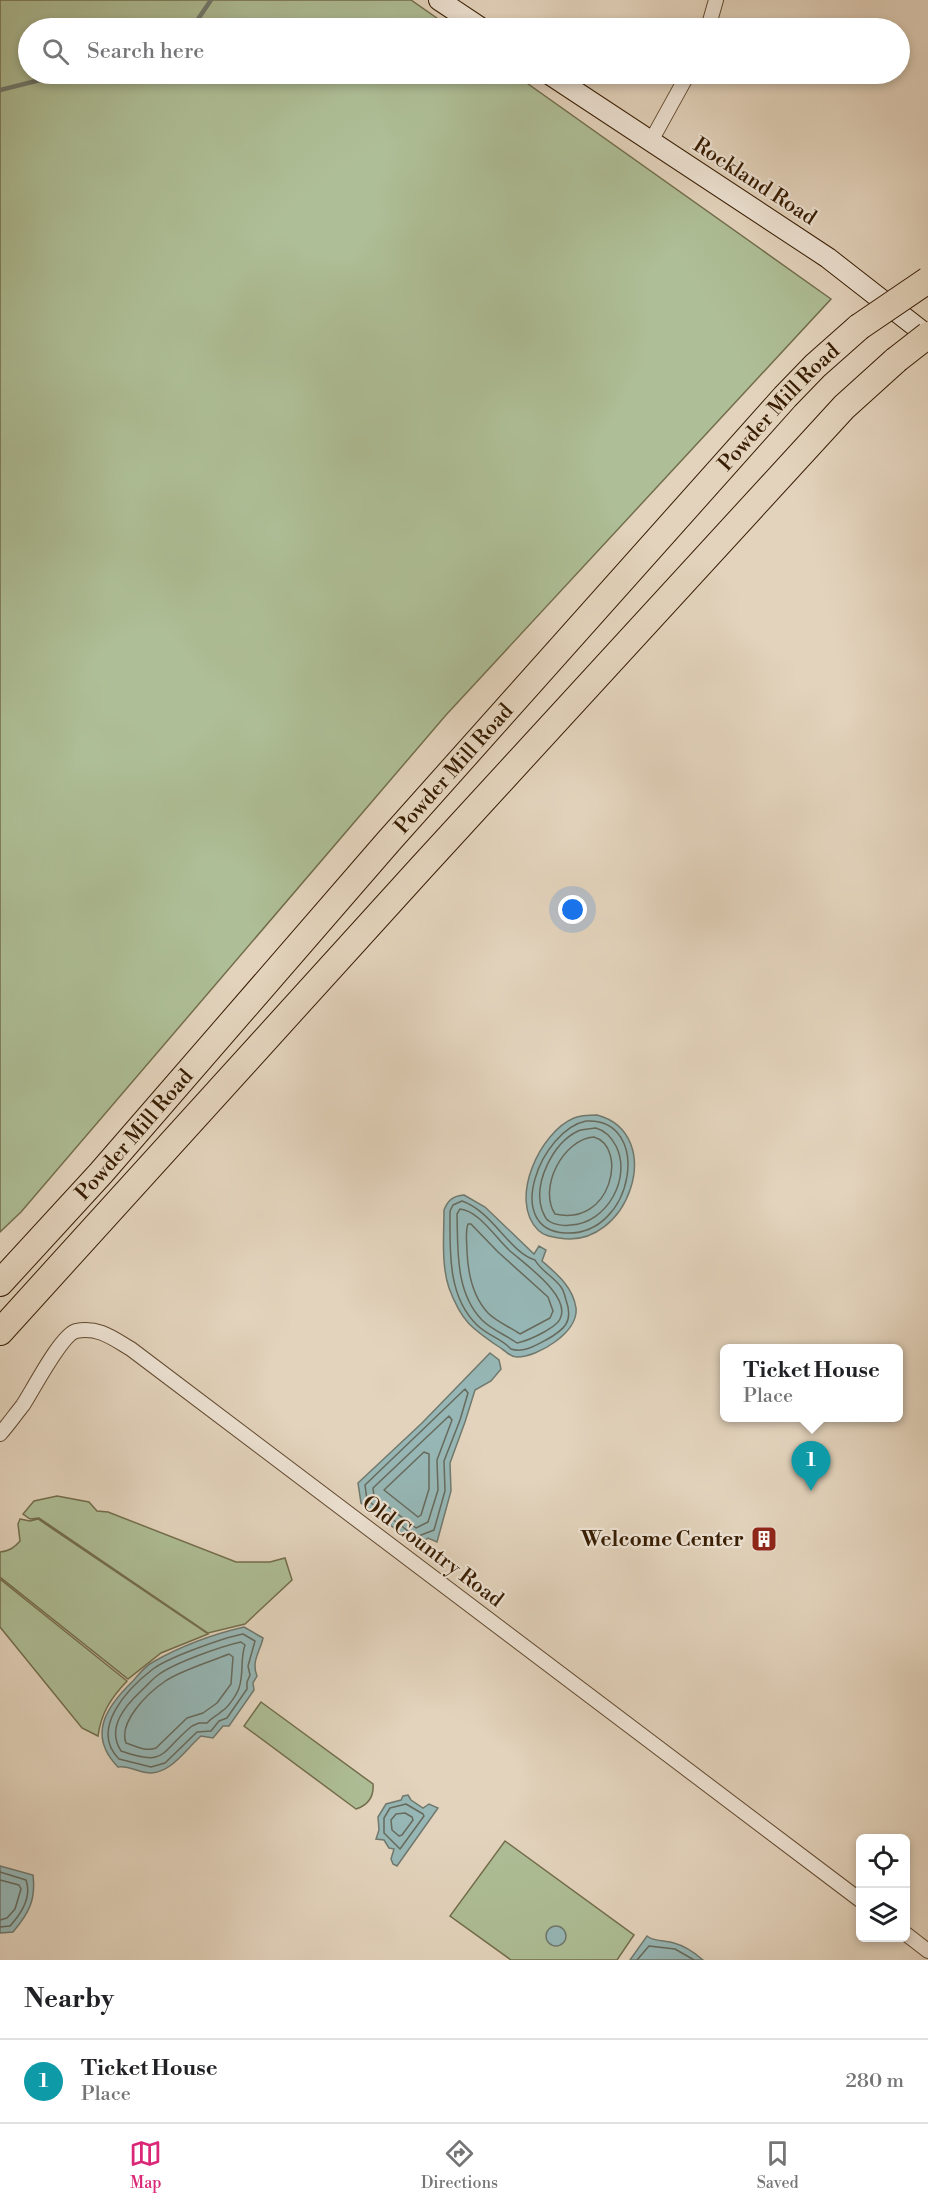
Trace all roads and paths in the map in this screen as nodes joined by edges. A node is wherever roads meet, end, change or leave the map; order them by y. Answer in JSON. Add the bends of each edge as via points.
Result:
{"nodes":[{"id":1,"x":439,"y":0,"type":"edge"},
{"id":2,"x":716,"y":0,"type":"edge"},
{"id":3,"x":466,"y":18,"type":"edge"},
{"id":4,"x":711,"y":18,"type":"edge"},
{"id":5,"x":564,"y":84,"type":"edge"},
{"id":6,"x":682,"y":84,"type":"edge"},
{"id":7,"x":651,"y":141,"type":"junction"},
{"id":8,"x":928,"y":280,"type":"edge"},
{"id":9,"x":928,"y":335,"type":"edge"},
{"id":10,"x":0,"y":1283,"type":"edge"},
{"id":11,"x":0,"y":1332,"type":"edge"},
{"id":12,"x":0,"y":1434,"type":"edge"},
{"id":13,"x":856,"y":1896,"type":"edge"},
{"id":14,"x":910,"y":1937,"type":"edge"},
{"id":15,"x":928,"y":1951,"type":"edge"}],
"edges":[{"from":1,"to":3,"type":"street"},
{"from":2,"to":4,"type":"street"},
{"from":5,"to":7,"type":"street","name":"Rockland Road"},
{"from":6,"to":7,"type":"street"},
{"from":7,"to":9,"type":"street","name":"Rockland Road","via":[[828,258]]},
{"from":8,"to":10,"type":"highway","name":"Powder Mill Road","bridge":true,"via":[[859,327],[785,397]]},
{"from":9,"to":11,"type":"highway","name":"Powder Mill Road","bridge":true,"via":[[828,425]]},
{"from":12,"to":13,"type":"street","name":"Old Country Road","via":[[73,1332],[104,1332]]},
{"from":14,"to":15,"type":"street"}]}
